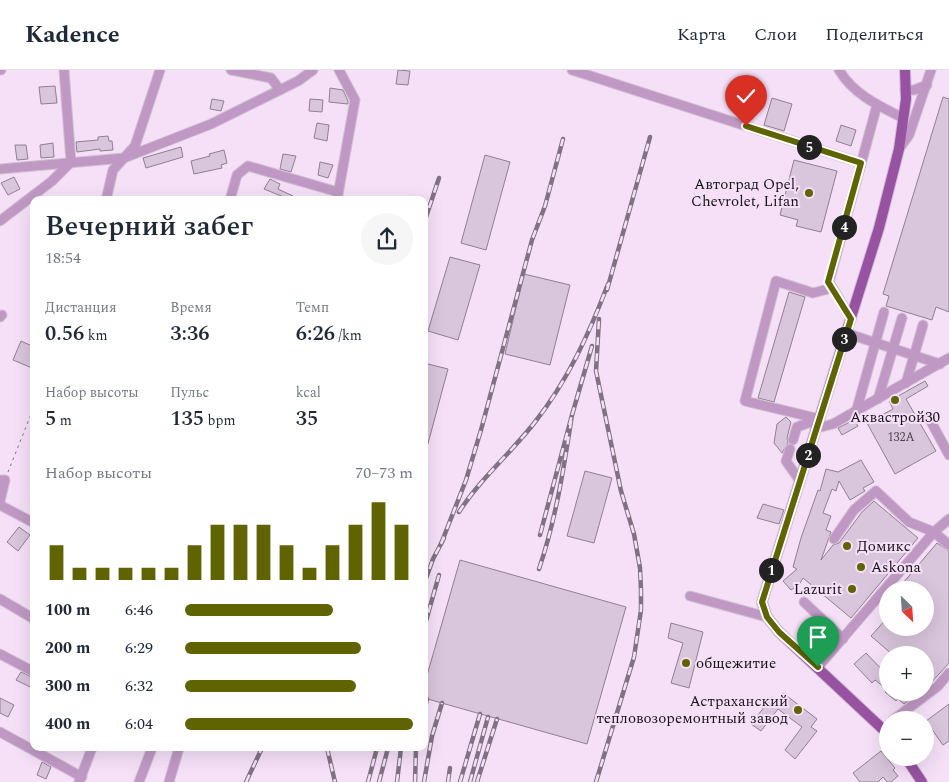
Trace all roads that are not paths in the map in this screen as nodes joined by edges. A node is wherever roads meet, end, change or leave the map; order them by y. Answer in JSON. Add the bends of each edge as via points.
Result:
{"nodes":[{"id":1,"x":64,"y":70,"type":"edge"},
{"id":2,"x":160,"y":70,"type":"edge"},
{"id":3,"x":231,"y":70,"type":"edge"},
{"id":4,"x":313,"y":70,"type":"edge"},
{"id":5,"x":340,"y":70,"type":"edge"},
{"id":6,"x":572,"y":70,"type":"edge"},
{"id":7,"x":839,"y":70,"type":"edge"},
{"id":8,"x":905,"y":70,"type":"edge"},
{"id":9,"x":931,"y":70,"type":"edge"},
{"id":10,"x":926,"y":85,"type":"junction"},
{"id":11,"x":280,"y":90,"type":"junction"},
{"id":12,"x":905,"y":90,"type":"junction"},
{"id":13,"x":877,"y":105,"type":"junction"},
{"id":14,"x":903,"y":118,"type":"junction"},
{"id":15,"x":899,"y":150,"type":"junction"},
{"id":16,"x":124,"y":158,"type":"junction"},
{"id":17,"x":71,"y":162,"type":"junction"},
{"id":18,"x":861,"y":163,"type":"junction"},
{"id":19,"x":0,"y":169,"type":"edge"},
{"id":20,"x":32,"y":196,"type":"edge"},
{"id":21,"x":107,"y":196,"type":"edge"},
{"id":22,"x":231,"y":196,"type":"edge"},
{"id":23,"x":337,"y":196,"type":"edge"},
{"id":24,"x":30,"y":198,"type":"edge"},
{"id":25,"x":0,"y":221,"type":"edge"},
{"id":26,"x":832,"y":288,"type":"junction"},
{"id":27,"x":884,"y":312,"type":"dead end"},
{"id":28,"x":902,"y":318,"type":"dead end"},
{"id":29,"x":851,"y":319,"type":"junction"},
{"id":30,"x":923,"y":325,"type":"dead end"},
{"id":31,"x":846,"y":333,"type":"junction"},
{"id":32,"x":875,"y":342,"type":"junction"},
{"id":33,"x":893,"y":348,"type":"junction"},
{"id":34,"x":914,"y":355,"type":"junction"},
{"id":35,"x":949,"y":358,"type":"edge"},
{"id":36,"x":940,"y":364,"type":"junction"},
{"id":37,"x":906,"y":383,"type":"junction"},
{"id":38,"x":878,"y":399,"type":"junction"},
{"id":39,"x":856,"y":412,"type":"junction"},
{"id":40,"x":929,"y":418,"type":"dead end"},
{"id":41,"x":818,"y":424,"type":"junction"},
{"id":42,"x":949,"y":455,"type":"edge"},
{"id":43,"x":2,"y":480,"type":"edge"},
{"id":44,"x":800,"y":481,"type":"junction"},
{"id":45,"x":0,"y":503,"type":"edge"},
{"id":46,"x":949,"y":519,"type":"edge"},
{"id":47,"x":30,"y":521,"type":"edge"},
{"id":48,"x":934,"y":532,"type":"junction"},
{"id":49,"x":834,"y":539,"type":"dead end"},
{"id":50,"x":949,"y":544,"type":"edge"},
{"id":51,"x":690,"y":596,"type":"dead end"},
{"id":52,"x":0,"y":599,"type":"edge"},
{"id":53,"x":804,"y":602,"type":"dead end"},
{"id":54,"x":30,"y":617,"type":"edge"},
{"id":55,"x":767,"y":617,"type":"junction"},
{"id":56,"x":843,"y":639,"type":"junction"},
{"id":57,"x":0,"y":654,"type":"edge"},
{"id":58,"x":818,"y":667,"type":"junction"},
{"id":59,"x":30,"y":670,"type":"edge"},
{"id":60,"x":949,"y":674,"type":"edge"},
{"id":61,"x":906,"y":711,"type":"edge"},
{"id":62,"x":879,"y":723,"type":"edge"},
{"id":63,"x":0,"y":732,"type":"edge"},
{"id":64,"x":30,"y":749,"type":"edge"},
{"id":65,"x":33,"y":751,"type":"edge"},
{"id":66,"x":91,"y":751,"type":"edge"},
{"id":67,"x":151,"y":751,"type":"edge"},
{"id":68,"x":178,"y":751,"type":"edge"},
{"id":69,"x":911,"y":766,"type":"edge"},
{"id":70,"x":81,"y":779,"type":"edge"},
{"id":71,"x":139,"y":782,"type":"edge"},
{"id":72,"x":169,"y":782,"type":"edge"},
{"id":73,"x":922,"y":782,"type":"edge"}],
"edges":[{"from":1,"to":17,"type":"street"},
{"from":2,"to":16,"type":"street","via":[[135,146]]},
{"from":3,"to":11,"type":"street","via":[[271,78]]},
{"from":4,"to":11,"type":"street"},
{"from":5,"to":23,"type":"street","via":[[356,100]]},
{"from":6,"to":18,"type":"street"},
{"from":7,"to":13,"type":"street"},
{"from":8,"to":12,"type":"main road"},
{"from":9,"to":10,"type":"street"},
{"from":10,"to":12,"type":"street"},
{"from":10,"to":15,"type":"street","via":[[910,136]]},
{"from":11,"to":16,"type":"street","via":[[211,124]]},
{"from":12,"to":14,"type":"main road"},
{"from":13,"to":14,"type":"street"},
{"from":13,"to":18,"type":"street"},
{"from":14,"to":15,"type":"main road"},
{"from":15,"to":29,"type":"main road"},
{"from":16,"to":17,"type":"street"},
{"from":16,"to":21,"type":"street","via":[[113,170]]},
{"from":17,"to":19,"type":"street"},
{"from":17,"to":20,"type":"street"},
{"from":18,"to":26,"type":"street","via":[[828,282]]},
{"from":22,"to":23,"type":"street","via":[[238,175],[248,166]]},
{"from":24,"to":25,"type":"street"},
{"from":26,"to":29,"type":"street"},
{"from":26,"to":41,"type":"street","via":[[813,293],[776,281],[745,401]]},
{"from":27,"to":32,"type":"street"},
{"from":28,"to":33,"type":"street"},
{"from":29,"to":31,"type":"main road"},
{"from":30,"to":34,"type":"street"},
{"from":31,"to":32,"type":"street"},
{"from":31,"to":41,"type":"main road"},
{"from":32,"to":33,"type":"street"},
{"from":32,"to":39,"type":"street"},
{"from":33,"to":34,"type":"street"},
{"from":33,"to":38,"type":"street"},
{"from":34,"to":36,"type":"street"},
{"from":34,"to":37,"type":"street"},
{"from":35,"to":36,"type":"street"},
{"from":36,"to":37,"type":"street"},
{"from":37,"to":38,"type":"street"},
{"from":38,"to":39,"type":"street"},
{"from":39,"to":41,"type":"street","via":[[834,424]]},
{"from":40,"to":42,"type":"street"},
{"from":41,"to":44,"type":"main road"},
{"from":41,"to":44,"type":"street","via":[[797,427],[791,444],[786,461]]},
{"from":43,"to":45,"type":"street"},
{"from":44,"to":55,"type":"main road","via":[[762,602]]},
{"from":45,"to":47,"type":"street"},
{"from":46,"to":48,"type":"street"},
{"from":48,"to":49,"type":"street","via":[[909,522],[876,491],[854,510]]},
{"from":48,"to":50,"type":"street"},
{"from":48,"to":56,"type":"street"},
{"from":51,"to":55,"type":"street"},
{"from":52,"to":54,"type":"street"},
{"from":53,"to":56,"type":"street"},
{"from":55,"to":58,"type":"main road"},
{"from":56,"to":58,"type":"street"},
{"from":57,"to":59,"type":"street"},
{"from":58,"to":62,"type":"main road"},
{"from":60,"to":61,"type":"street"},
{"from":63,"to":64,"type":"street"},
{"from":65,"to":70,"type":"street"},
{"from":66,"to":70,"type":"street"},
{"from":67,"to":71,"type":"street"},
{"from":68,"to":72,"type":"street"},
{"from":69,"to":73,"type":"main road"}]}
